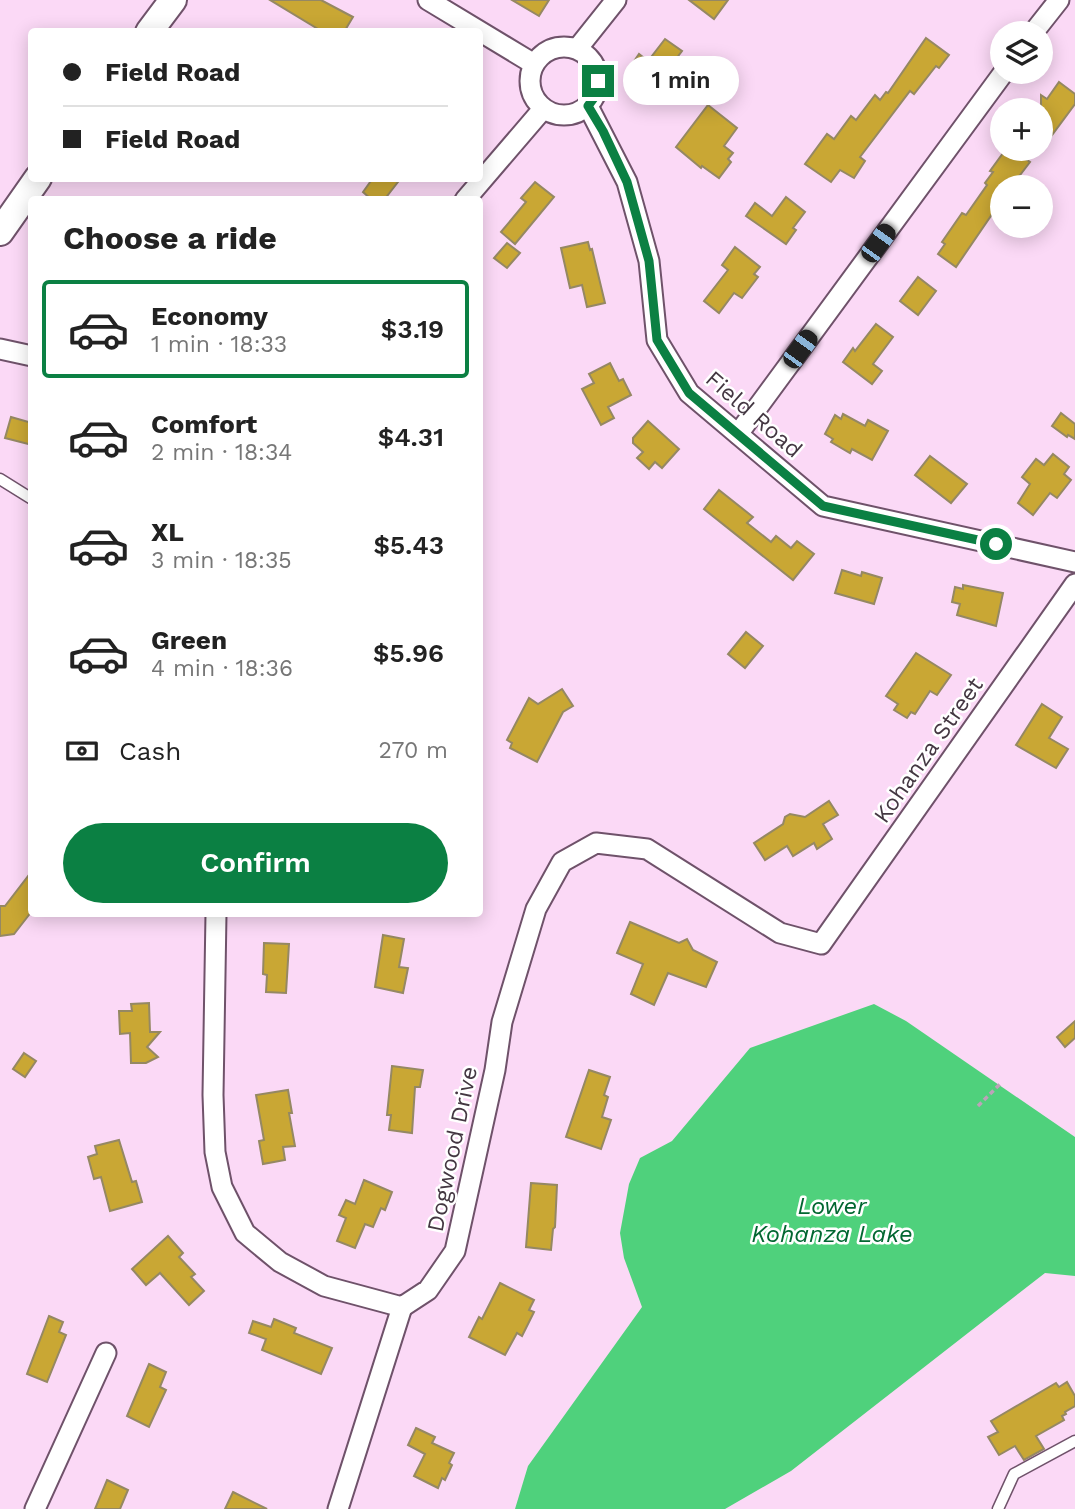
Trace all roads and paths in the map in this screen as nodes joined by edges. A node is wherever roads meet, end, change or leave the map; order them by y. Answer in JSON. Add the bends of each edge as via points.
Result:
{"nodes":[{"id":1,"x":173,"y":0,"type":"edge"},
{"id":2,"x":428,"y":0,"type":"edge"},
{"id":3,"x":616,"y":0,"type":"edge"},
{"id":4,"x":1059,"y":0,"type":"edge"},
{"id":5,"x":1042,"y":21,"type":"edge"},
{"id":6,"x":152,"y":28,"type":"edge"},
{"id":7,"x":474,"y":28,"type":"edge"},
{"id":8,"x":483,"y":33,"type":"edge"},
{"id":9,"x":577,"y":49,"type":"junction"},
{"id":10,"x":534,"y":64,"type":"junction"},
{"id":11,"x":995,"y":84,"type":"edge"},
{"id":12,"x":588,"y":106,"type":"junction"},
{"id":13,"x":543,"y":108,"type":"junction"},
{"id":14,"x":483,"y":179,"type":"edge"},
{"id":15,"x":35,"y":182,"type":"edge"},
{"id":16,"x":480,"y":182,"type":"edge"},
{"id":17,"x":468,"y":196,"type":"edge"},
{"id":18,"x":0,"y":232,"type":"edge"},
{"id":19,"x":0,"y":349,"type":"edge"},
{"id":20,"x":28,"y":355,"type":"edge"},
{"id":21,"x":738,"y":434,"type":"junction"},
{"id":22,"x":0,"y":479,"type":"edge"},
{"id":23,"x":28,"y":496,"type":"edge"},
{"id":24,"x":1075,"y":562,"type":"edge"},
{"id":25,"x":1075,"y":584,"type":"edge"},
{"id":26,"x":216,"y":917,"type":"edge"},
{"id":27,"x":821,"y":944,"type":"joint"},
{"id":28,"x":1002,"y":1082,"type":"dead end"},
{"id":29,"x":978,"y":1106,"type":"dead end"},
{"id":30,"x":402,"y":1307,"type":"junction"},
{"id":31,"x":106,"y":1353,"type":"dead end"},
{"id":32,"x":1075,"y":1441,"type":"edge"},
{"id":33,"x":35,"y":1509,"type":"edge"},
{"id":34,"x":338,"y":1509,"type":"edge"},
{"id":35,"x":998,"y":1509,"type":"edge"}],
"edges":[{"from":1,"to":6,"type":"main road"},
{"from":2,"to":7,"type":"street"},
{"from":3,"to":9,"type":"street"},
{"from":4,"to":5,"type":"street"},
{"from":8,"to":10,"type":"street"},
{"from":9,"to":10,"type":"street","via":[[553,49]]},
{"from":9,"to":12,"type":"street","via":[[596,68],[596,95]]},
{"from":10,"to":13,"type":"street","via":[[530,88]]},
{"from":11,"to":21,"type":"street"},
{"from":12,"to":13,"type":"street","via":[[566,116]]},
{"from":12,"to":21,"type":"street","name":"Field Road","via":[[627,182],[649,261],[657,340],[689,393]]},
{"from":13,"to":14,"type":"street"},
{"from":15,"to":18,"type":"main road"},
{"from":16,"to":17,"type":"street"},
{"from":19,"to":20,"type":"street"},
{"from":21,"to":24,"type":"street","name":"Field Road","via":[[823,506]]},
{"from":22,"to":23,"type":"lane"},
{"from":25,"to":27,"type":"street","name":"Kohanza Street"},
{"from":26,"to":30,"type":"street","via":[[213,1096],[215,1152],[222,1187],[245,1233],[280,1262],[324,1286]]},
{"from":27,"to":30,"type":"street","name":"Dogwood Drive","via":[[780,933],[647,849],[596,843],[562,862],[536,909],[502,1022],[455,1251],[428,1290]]},
{"from":28,"to":29,"type":"path"},
{"from":30,"to":34,"type":"street"},
{"from":31,"to":33,"type":"street"},
{"from":32,"to":35,"type":"lane","via":[[1014,1474]]}]}
